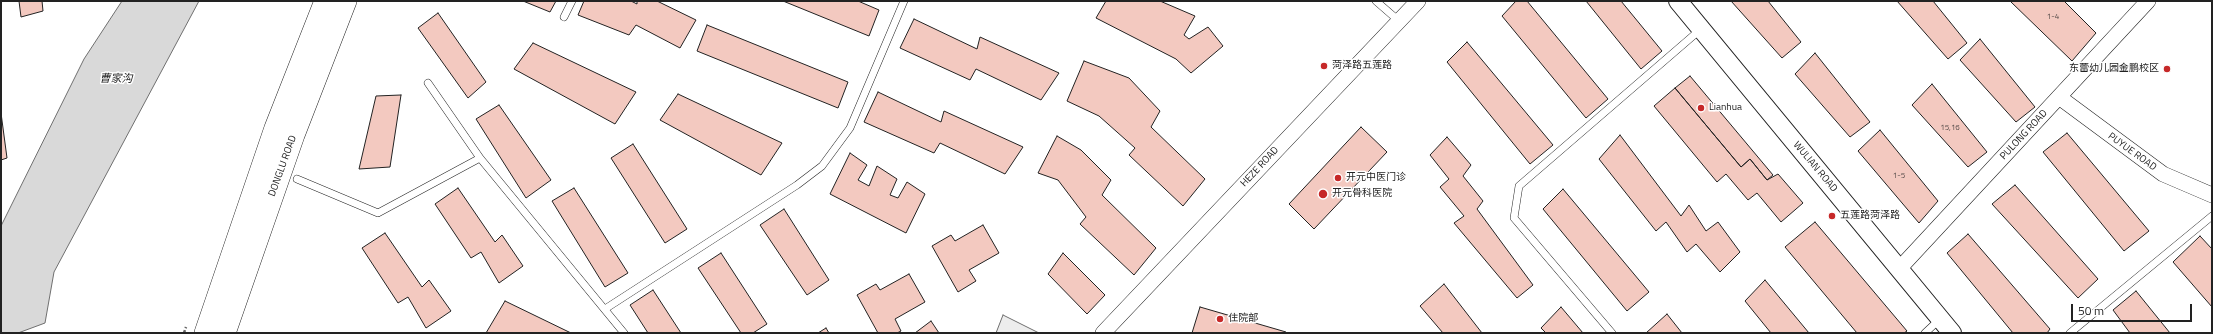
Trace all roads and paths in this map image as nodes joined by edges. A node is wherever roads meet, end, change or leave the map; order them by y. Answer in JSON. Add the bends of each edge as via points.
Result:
{"nodes":[{"id":1,"x":325,"y":1,"type":"edge"},
{"id":2,"x":346,"y":1,"type":"edge"},
{"id":3,"x":572,"y":1,"type":"edge"},
{"id":4,"x":904,"y":1,"type":"edge"},
{"id":5,"x":1376,"y":1,"type":"edge"},
{"id":6,"x":1418,"y":1,"type":"edge"},
{"id":7,"x":1678,"y":1,"type":"edge"},
{"id":8,"x":2148,"y":1,"type":"edge"},
{"id":9,"x":564,"y":17,"type":"dead end"},
{"id":10,"x":1399,"y":21,"type":"junction"},
{"id":11,"x":1701,"y":29,"type":"junction"},
{"id":12,"x":428,"y":83,"type":"dead end"},
{"id":13,"x":2059,"y":97,"type":"junction"},
{"id":14,"x":480,"y":158,"type":"junction"},
{"id":15,"x":297,"y":178,"type":"dead end"},
{"id":16,"x":2212,"y":195,"type":"edge"},
{"id":17,"x":2212,"y":216,"type":"edge"},
{"id":18,"x":1899,"y":269,"type":"junction"},
{"id":19,"x":604,"y":309,"type":"junction"},
{"id":20,"x":1940,"y":319,"type":"junction"},
{"id":21,"x":204,"y":333,"type":"edge"},
{"id":22,"x":225,"y":333,"type":"edge"},
{"id":23,"x":624,"y":333,"type":"edge"},
{"id":24,"x":1103,"y":333,"type":"edge"},
{"id":25,"x":1612,"y":333,"type":"edge"},
{"id":26,"x":1925,"y":333,"type":"edge"},
{"id":27,"x":1952,"y":333,"type":"edge"},
{"id":28,"x":2070,"y":333,"type":"edge"}],
"edges":[{"from":1,"to":21,"type":"main road","name":"DONGLU ROAD","via":[[275,128]]},
{"from":2,"to":22,"type":"main road","name":"DONGLU ROAD","via":[[294,135]]},
{"from":3,"to":9,"type":"lane"},
{"from":4,"to":19,"type":"lane","via":[[850,128],[822,166],[797,185]]},
{"from":5,"to":10,"type":"lane"},
{"from":6,"to":10,"type":"street","name":"HEZE ROAD"},
{"from":7,"to":11,"type":"street","name":"WULIAN ROAD"},
{"from":8,"to":13,"type":"street","name":"PULONG ROAD"},
{"from":10,"to":24,"type":"street","name":"HEZE ROAD"},
{"from":11,"to":18,"type":"street","name":"WULIAN ROAD"},
{"from":11,"to":25,"type":"lane","via":[[1519,186],[1514,218]]},
{"from":12,"to":14,"type":"lane"},
{"from":13,"to":16,"type":"street","name":"PUYUE ROAD","via":[[2163,174]]},
{"from":13,"to":18,"type":"street","name":"PULONG ROAD"},
{"from":14,"to":15,"type":"lane","via":[[378,213]]},
{"from":14,"to":19,"type":"lane"},
{"from":17,"to":28,"type":"lane"},
{"from":18,"to":20,"type":"street","name":"WULIAN ROAD"},
{"from":19,"to":23,"type":"lane"},
{"from":20,"to":26,"type":"lane"},
{"from":20,"to":27,"type":"street","name":"WULIAN ROAD"}]}
